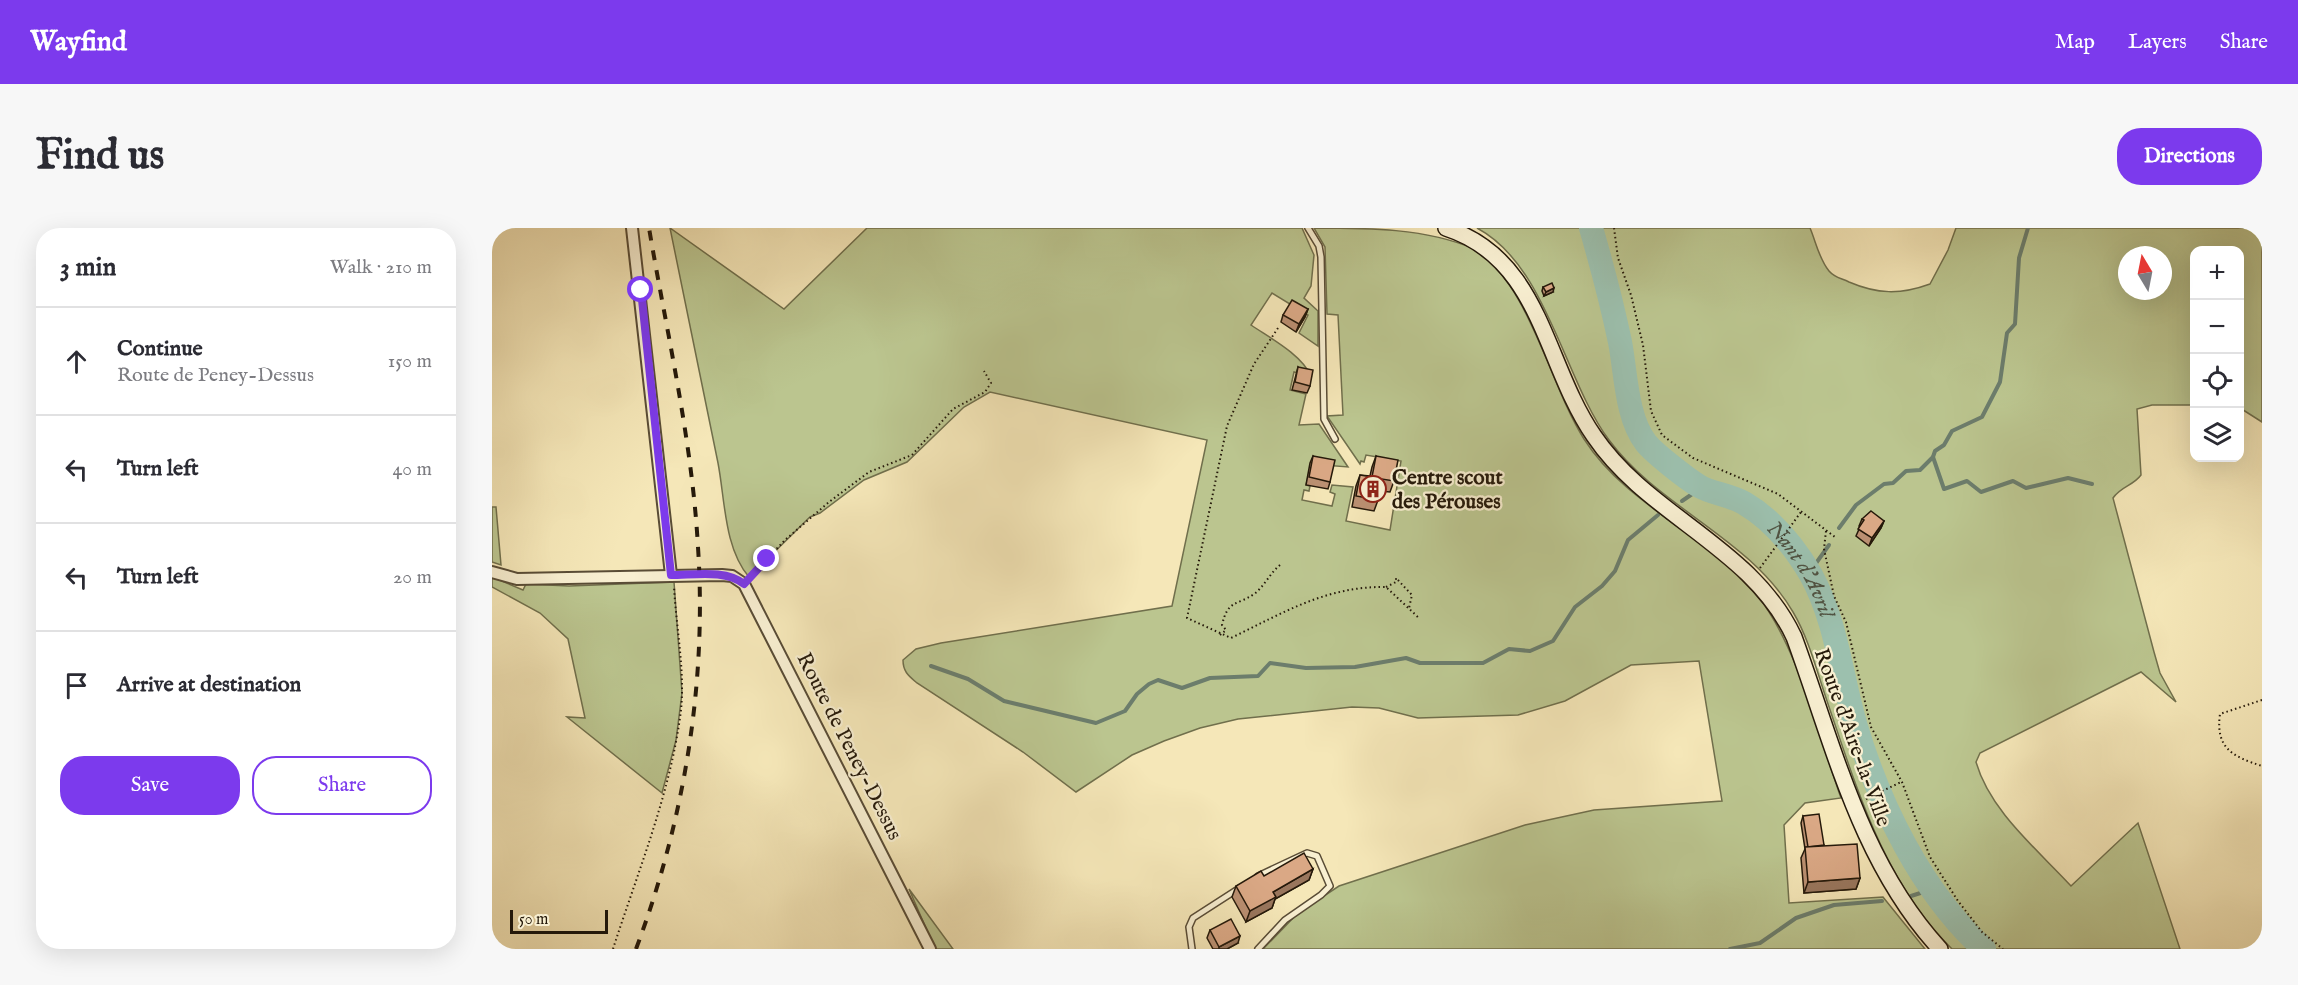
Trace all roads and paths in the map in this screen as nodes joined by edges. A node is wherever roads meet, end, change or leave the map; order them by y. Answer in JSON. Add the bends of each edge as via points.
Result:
{"nodes":[{"id":1,"x":632,"y":228,"type":"edge"},
{"id":2,"x":1308,"y":228,"type":"edge"},
{"id":3,"x":1446,"y":228,"type":"edge"},
{"id":4,"x":1614,"y":228,"type":"edge"},
{"id":5,"x":1278,"y":328,"type":"dead end"},
{"id":6,"x":984,"y":371,"type":"dead end"},
{"id":7,"x":1335,"y":439,"type":"dead end"},
{"id":8,"x":1801,"y":512,"type":"junction"},
{"id":9,"x":1826,"y":531,"type":"junction"},
{"id":10,"x":1835,"y":537,"type":"dead end"},
{"id":11,"x":1765,"y":563,"type":"dead end"},
{"id":12,"x":1280,"y":565,"type":"dead end"},
{"id":13,"x":492,"y":572,"type":"edge"},
{"id":14,"x":671,"y":575,"type":"junction"},
{"id":15,"x":744,"y":584,"type":"junction"},
{"id":16,"x":1386,"y":587,"type":"junction"},
{"id":17,"x":1409,"y":608,"type":"junction"},
{"id":18,"x":1420,"y":619,"type":"dead end"},
{"id":19,"x":1220,"y":635,"type":"junction"},
{"id":20,"x":2262,"y":700,"type":"edge"},
{"id":21,"x":2262,"y":766,"type":"edge"},
{"id":22,"x":1902,"y":782,"type":"junction"},
{"id":23,"x":1873,"y":794,"type":"dead end"},
{"id":24,"x":1253,"y":879,"type":"edge"},
{"id":25,"x":1244,"y":885,"type":"edge"},
{"id":26,"x":613,"y":949,"type":"edge"},
{"id":27,"x":930,"y":949,"type":"edge"},
{"id":28,"x":1192,"y":949,"type":"edge"},
{"id":29,"x":1258,"y":949,"type":"edge"},
{"id":30,"x":1940,"y":949,"type":"edge"},
{"id":31,"x":2003,"y":949,"type":"edge"}],
"edges":[{"from":1,"to":14,"type":"street"},
{"from":2,"to":7,"type":"lane","via":[[1321,256],[1324,419]]},
{"from":3,"to":30,"type":"street","name":"Route d'Aire-la-Ville","via":[[1489,249],[1511,272],[1533,309],[1584,420],[1608,455],[1736,562],[1779,608],[1794,637],[1865,834],[1902,902]]},
{"from":4,"to":8,"type":"path","via":[[1618,258],[1643,345],[1651,411],[1662,435],[1693,458],[1778,494]]},
{"from":5,"to":19,"type":"path","via":[[1254,364],[1227,426],[1187,618]]},
{"from":6,"to":15,"type":"path","via":[[991,383],[988,390],[953,409],[912,455],[869,472],[810,517]]},
{"from":8,"to":9,"type":"path"},
{"from":8,"to":11,"type":"path"},
{"from":9,"to":10,"type":"path"},
{"from":9,"to":22,"type":"path","via":[[1824,549],[1834,596],[1846,622],[1871,727]]},
{"from":12,"to":19,"type":"path","via":[[1255,593],[1234,601],[1225,612],[1222,625],[1226,630]]},
{"from":13,"to":14,"type":"street","via":[[517,579]]},
{"from":14,"to":15,"type":"street","via":[[732,576]]},
{"from":14,"to":26,"type":"path","via":[[682,693],[679,720],[667,778]]},
{"from":15,"to":27,"type":"street","name":"Route de Peney-Dessus"},
{"from":16,"to":17,"type":"path"},
{"from":16,"to":17,"type":"path","via":[[1396,578],[1405,585],[1412,595]]},
{"from":16,"to":19,"type":"path","via":[[1325,594],[1231,638]]},
{"from":17,"to":18,"type":"path"},
{"from":20,"to":21,"type":"path","via":[[2220,714],[2219,722],[2224,744],[2234,757]]},
{"from":22,"to":23,"type":"path"},
{"from":22,"to":31,"type":"path","via":[[1930,857],[1958,902],[1982,932]]},
{"from":24,"to":29,"type":"lane","via":[[1307,853],[1317,856],[1330,886],[1285,920]]},
{"from":25,"to":28,"type":"lane","via":[[1193,918],[1188,927]]}]}
